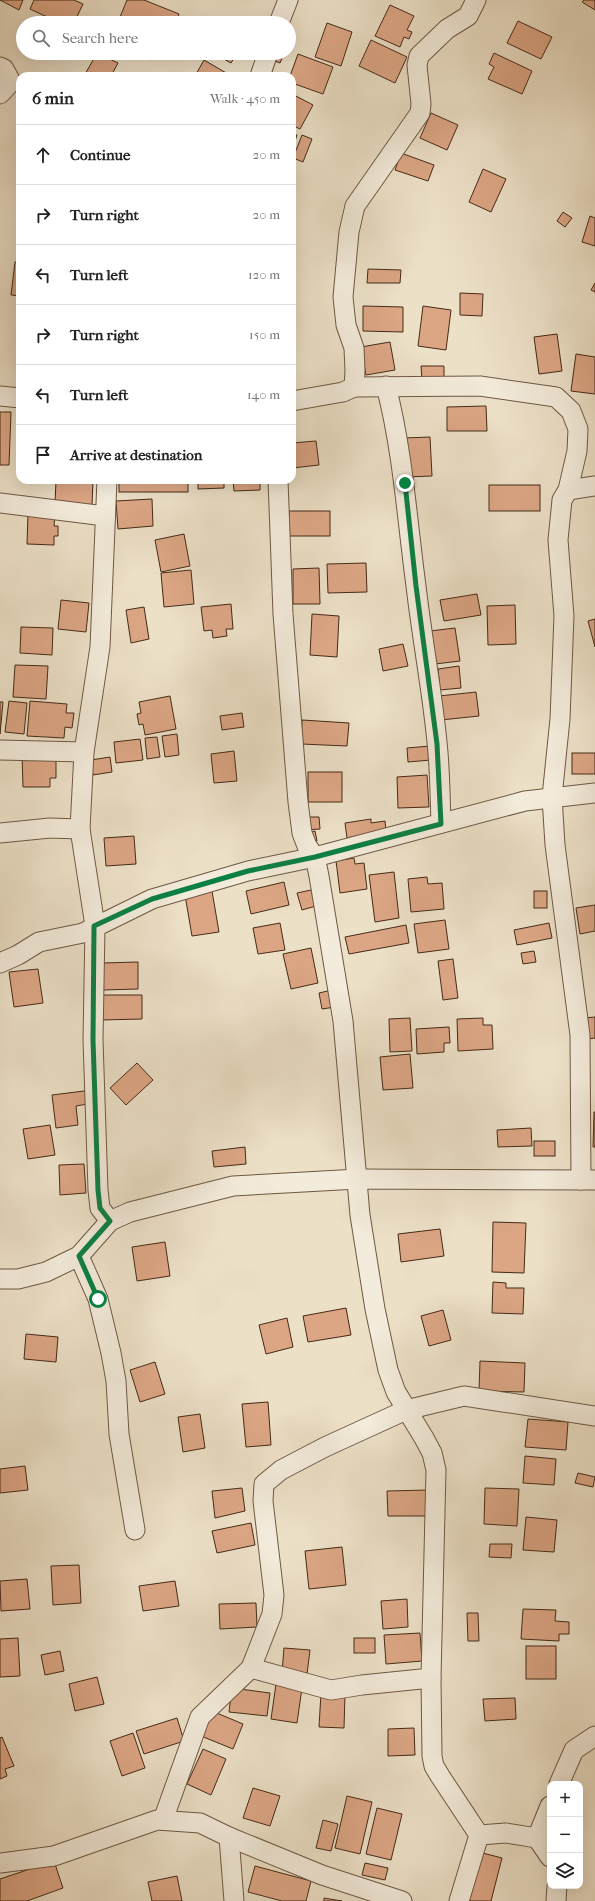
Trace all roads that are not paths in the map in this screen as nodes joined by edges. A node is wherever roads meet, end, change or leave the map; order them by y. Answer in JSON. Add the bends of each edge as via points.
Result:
{"nodes":[{"id":1,"x":288,"y":0,"type":"edge"},
{"id":2,"x":476,"y":0,"type":"edge"},
{"id":3,"x":282,"y":16,"type":"edge"},
{"id":4,"x":266,"y":60,"type":"edge"},
{"id":5,"x":0,"y":67,"type":"edge"},
{"id":6,"x":261,"y":72,"type":"edge"},
{"id":7,"x":0,"y":94,"type":"edge"},
{"id":8,"x":386,"y":386,"type":"junction"},
{"id":9,"x":354,"y":387,"type":"junction"},
{"id":10,"x":0,"y":396,"type":"edge"},
{"id":11,"x":16,"y":398,"type":"edge"},
{"id":12,"x":296,"y":400,"type":"edge"},
{"id":13,"x":107,"y":484,"type":"edge"},
{"id":14,"x":278,"y":484,"type":"edge"},
{"id":15,"x":595,"y":486,"type":"edge"},
{"id":16,"x":568,"y":490,"type":"junction"},
{"id":17,"x":0,"y":502,"type":"edge"},
{"id":18,"x":105,"y":516,"type":"junction"},
{"id":19,"x":0,"y":750,"type":"edge"},
{"id":20,"x":84,"y":752,"type":"junction"},
{"id":21,"x":595,"y":793,"type":"edge"},
{"id":22,"x":552,"y":797,"type":"junction"},
{"id":23,"x":441,"y":824,"type":"junction"},
{"id":24,"x":80,"y":829,"type":"junction"},
{"id":25,"x":0,"y":833,"type":"edge"},
{"id":26,"x":315,"y":857,"type":"junction"},
{"id":27,"x":94,"y":926,"type":"junction"},
{"id":28,"x":0,"y":963,"type":"edge"},
{"id":29,"x":358,"y":1178,"type":"junction"},
{"id":30,"x":588,"y":1180,"type":"edge"},
{"id":31,"x":110,"y":1221,"type":"junction"},
{"id":32,"x":79,"y":1256,"type":"junction"},
{"id":33,"x":0,"y":1279,"type":"edge"},
{"id":34,"x":406,"y":1410,"type":"junction"},
{"id":35,"x":595,"y":1416,"type":"edge"},
{"id":36,"x":135,"y":1530,"type":"dead end"},
{"id":37,"x":251,"y":1668,"type":"junction"},
{"id":38,"x":431,"y":1678,"type":"junction"},
{"id":39,"x":595,"y":1736,"type":"edge"},
{"id":40,"x":560,"y":1781,"type":"edge"},
{"id":41,"x":547,"y":1813,"type":"edge"},
{"id":42,"x":163,"y":1820,"type":"junction"},
{"id":43,"x":479,"y":1835,"type":"junction"},
{"id":44,"x":229,"y":1837,"type":"junction"},
{"id":45,"x":537,"y":1838,"type":"junction"},
{"id":46,"x":547,"y":1853,"type":"edge"},
{"id":47,"x":0,"y":1862,"type":"edge"},
{"id":48,"x":557,"y":1889,"type":"edge"},
{"id":49,"x":234,"y":1901,"type":"edge"},
{"id":50,"x":402,"y":1901,"type":"edge"},
{"id":51,"x":460,"y":1901,"type":"edge"},
{"id":52,"x":556,"y":1901,"type":"edge"}],
"edges":[{"from":1,"to":3,"type":"street"},
{"from":2,"to":9,"type":"street","via":[[468,16],[447,29],[419,56],[417,65],[420,113],[355,206],[349,232],[343,297],[346,325],[354,348]]},
{"from":4,"to":6,"type":"street"},
{"from":5,"to":7,"type":"street","via":[[11,82]]},
{"from":8,"to":9,"type":"street"},
{"from":8,"to":16,"type":"street","via":[[480,386],[556,397],[571,411],[578,429],[577,450]]},
{"from":8,"to":23,"type":"street","via":[[405,483],[432,698]]},
{"from":9,"to":12,"type":"street","via":[[343,392]]},
{"from":10,"to":11,"type":"street"},
{"from":13,"to":18,"type":"street"},
{"from":14,"to":26,"type":"street","via":[[283,614],[298,802],[302,833]]},
{"from":15,"to":16,"type":"street"},
{"from":16,"to":22,"type":"street","via":[[562,500],[558,540],[564,616],[560,719]]},
{"from":17,"to":18,"type":"street"},
{"from":18,"to":20,"type":"street","via":[[100,646]]},
{"from":19,"to":20,"type":"street"},
{"from":20,"to":24,"type":"street"},
{"from":21,"to":22,"type":"street"},
{"from":22,"to":23,"type":"street","via":[[525,801]]},
{"from":22,"to":30,"type":"street","via":[[555,845],[580,1035]]},
{"from":23,"to":26,"type":"street"},
{"from":24,"to":25,"type":"street","via":[[50,828]]},
{"from":24,"to":27,"type":"street"},
{"from":26,"to":27,"type":"street","via":[[248,871],[152,899]]},
{"from":26,"to":29,"type":"street","via":[[343,1021]]},
{"from":27,"to":28,"type":"street","via":[[83,933],[39,942]]},
{"from":27,"to":31,"type":"street","via":[[93,1040],[98,1190],[100,1208]]},
{"from":29,"to":30,"type":"street"},
{"from":29,"to":31,"type":"street","via":[[233,1186],[130,1212]]},
{"from":29,"to":34,"type":"street","via":[[365,1253],[375,1309],[388,1370]]},
{"from":31,"to":32,"type":"street"},
{"from":32,"to":33,"type":"street","via":[[46,1272],[18,1279]]},
{"from":32,"to":36,"type":"street","via":[[98,1299],[116,1381],[119,1434]]},
{"from":34,"to":35,"type":"street","via":[[464,1396]]},
{"from":34,"to":37,"type":"street","via":[[325,1447],[281,1470],[264,1484],[263,1501],[274,1595],[272,1614]]},
{"from":34,"to":38,"type":"street","via":[[432,1453],[436,1470]]},
{"from":37,"to":38,"type":"street","via":[[331,1690]]},
{"from":37,"to":42,"type":"street","via":[[200,1717]]},
{"from":38,"to":43,"type":"street","via":[[434,1766]]},
{"from":39,"to":40,"type":"street","via":[[574,1750]]},
{"from":41,"to":45,"type":"street"},
{"from":42,"to":44,"type":"street","via":[[200,1823]]},
{"from":42,"to":47,"type":"street","via":[[54,1856]]},
{"from":43,"to":45,"type":"street","via":[[506,1832]]},
{"from":43,"to":51,"type":"street"},
{"from":44,"to":49,"type":"street"},
{"from":44,"to":50,"type":"street","via":[[322,1875]]},
{"from":45,"to":46,"type":"street"},
{"from":48,"to":52,"type":"street"}]}
